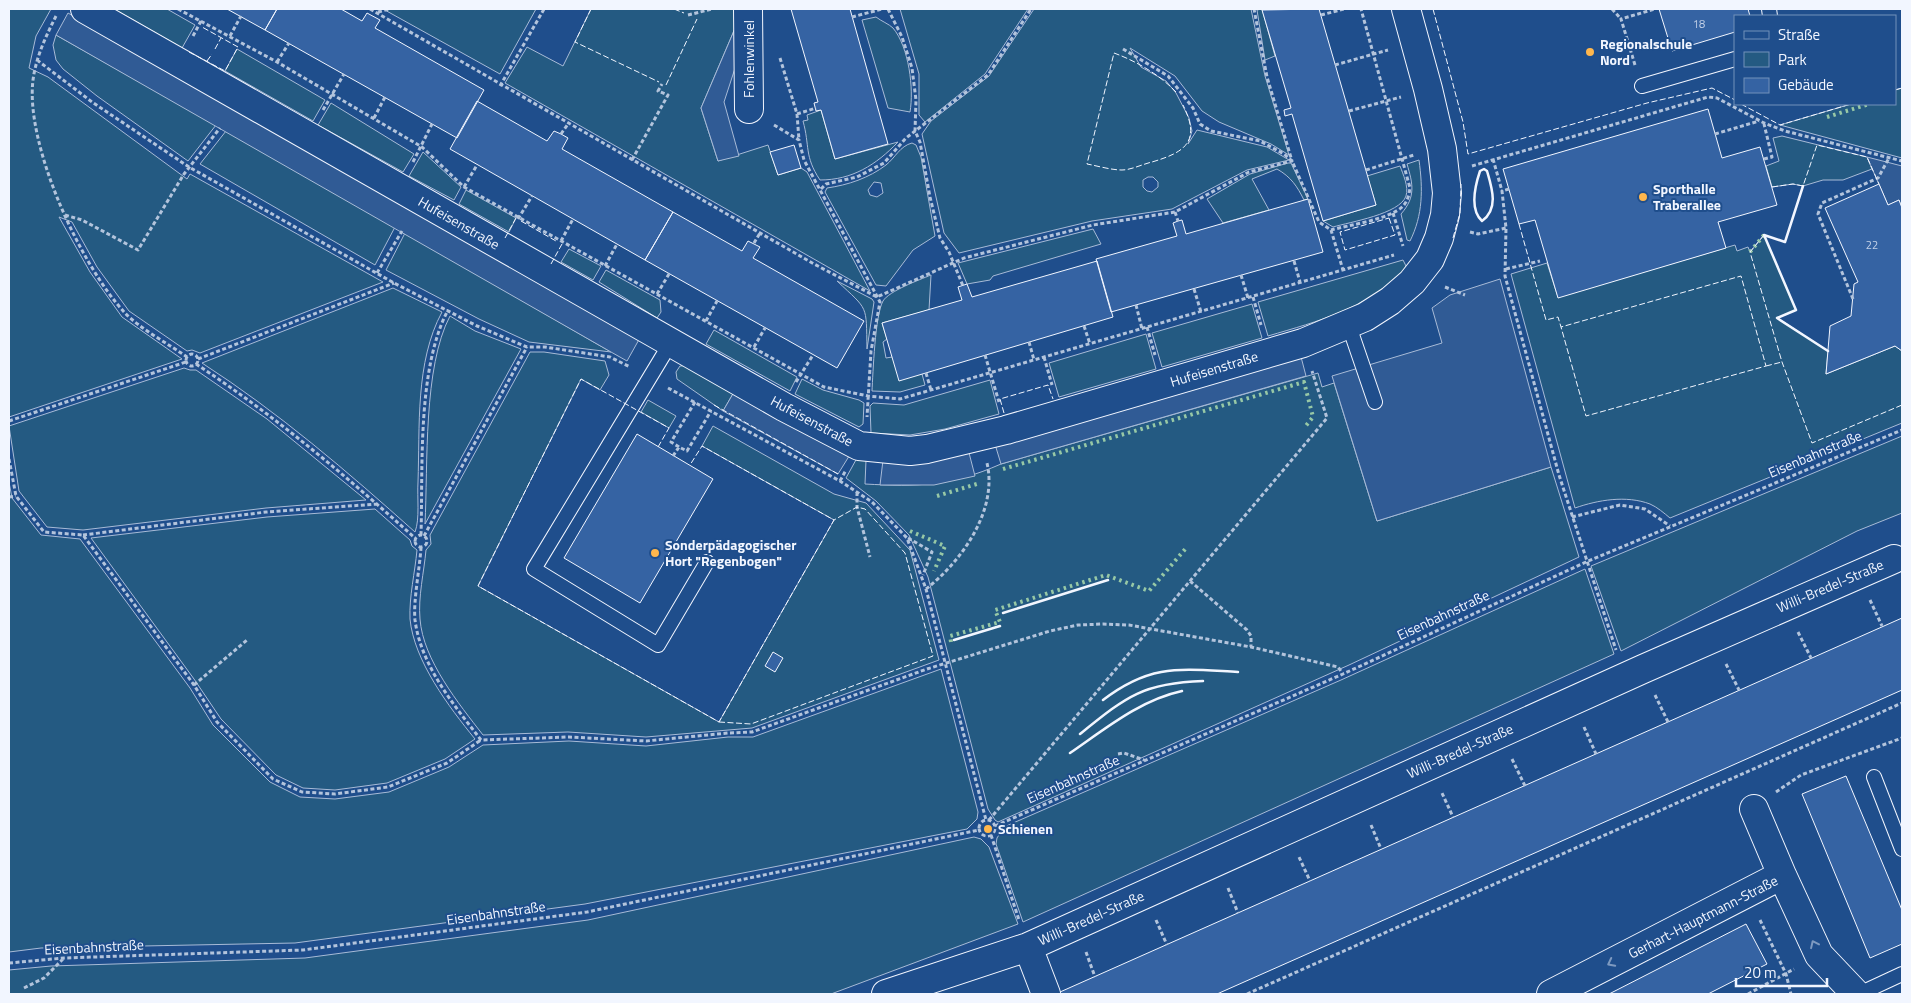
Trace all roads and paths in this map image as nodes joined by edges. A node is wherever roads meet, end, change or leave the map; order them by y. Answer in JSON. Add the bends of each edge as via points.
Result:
{"nodes":[{"id":1,"x":85,"y":9,"type":"edge"},
{"id":2,"x":181,"y":9,"type":"edge"},
{"id":3,"x":370,"y":9,"type":"edge"},
{"id":4,"x":389,"y":9,"type":"edge"},
{"id":5,"x":544,"y":9,"type":"edge"},
{"id":6,"x":712,"y":9,"type":"edge"},
{"id":7,"x":748,"y":9,"type":"edge"},
{"id":8,"x":882,"y":9,"type":"edge"},
{"id":9,"x":888,"y":9,"type":"edge"},
{"id":10,"x":1031,"y":9,"type":"edge"},
{"id":11,"x":1254,"y":9,"type":"edge"},
{"id":12,"x":1344,"y":9,"type":"edge"},
{"id":13,"x":1361,"y":9,"type":"edge"},
{"id":14,"x":1406,"y":9,"type":"edge"},
{"id":15,"x":1612,"y":9,"type":"edge"},
{"id":16,"x":1655,"y":9,"type":"edge"},
{"id":17,"x":377,"y":12,"type":"junction"},
{"id":18,"x":57,"y":13,"type":"dead end"},
{"id":19,"x":1321,"y":15,"type":"dead end"},
{"id":20,"x":241,"y":16,"type":"dead end"},
{"id":21,"x":688,"y":16,"type":"dead end"},
{"id":22,"x":852,"y":17,"type":"dead end"},
{"id":23,"x":1621,"y":19,"type":"junction"},
{"id":24,"x":230,"y":36,"type":"junction"},
{"id":25,"x":289,"y":43,"type":"dead end"},
{"id":26,"x":1416,"y":43,"type":"junction"},
{"id":27,"x":1122,"y":49,"type":"dead end"},
{"id":28,"x":1373,"y":54,"type":"junction"},
{"id":29,"x":779,"y":57,"type":"dead end"},
{"id":30,"x":1734,"y":59,"type":"edge"},
{"id":31,"x":37,"y":60,"type":"junction"},
{"id":32,"x":277,"y":62,"type":"junction"},
{"id":33,"x":1335,"y":65,"type":"dead end"},
{"id":34,"x":344,"y":74,"type":"dead end"},
{"id":35,"x":662,"y":84,"type":"dead end"},
{"id":36,"x":500,"y":86,"type":"junction"},
{"id":37,"x":1642,"y":86,"type":"junction"},
{"id":38,"x":1428,"y":89,"type":"junction"},
{"id":39,"x":332,"y":95,"type":"junction"},
{"id":40,"x":385,"y":97,"type":"dead end"},
{"id":41,"x":1386,"y":101,"type":"junction"},
{"id":42,"x":749,"y":108,"type":"joint"},
{"id":43,"x":816,"y":108,"type":"dead end"},
{"id":44,"x":1349,"y":111,"type":"dead end"},
{"id":45,"x":1284,"y":113,"type":"dead end"},
{"id":46,"x":797,"y":114,"type":"junction"},
{"id":47,"x":1650,"y":114,"type":"junction"},
{"id":48,"x":1279,"y":115,"type":"junction"},
{"id":49,"x":374,"y":118,"type":"junction"},
{"id":50,"x":1759,"y":120,"type":"junction"},
{"id":51,"x":1764,"y":123,"type":"junction"},
{"id":52,"x":432,"y":124,"type":"dead end"},
{"id":53,"x":568,"y":124,"type":"junction"},
{"id":54,"x":220,"y":128,"type":"dead end"},
{"id":55,"x":915,"y":132,"type":"junction"},
{"id":56,"x":561,"y":134,"type":"dead end"},
{"id":57,"x":1715,"y":134,"type":"dead end"},
{"id":58,"x":799,"y":140,"type":"junction"},
{"id":59,"x":422,"y":147,"type":"junction"},
{"id":60,"x":1889,"y":158,"type":"junction"},
{"id":61,"x":1402,"y":159,"type":"junction"},
{"id":62,"x":1493,"y":159,"type":"junction"},
{"id":63,"x":1764,"y":159,"type":"dead end"},
{"id":64,"x":632,"y":160,"type":"junction"},
{"id":65,"x":1292,"y":161,"type":"junction"},
{"id":66,"x":1902,"y":161,"type":"edge"},
{"id":67,"x":477,"y":165,"type":"dead end"},
{"id":68,"x":189,"y":167,"type":"junction"},
{"id":69,"x":1366,"y":170,"type":"dead end"},
{"id":70,"x":1446,"y":173,"type":"junction"},
{"id":71,"x":464,"y":187,"type":"junction"},
{"id":72,"x":821,"y":189,"type":"junction"},
{"id":73,"x":1509,"y":189,"type":"dead end"},
{"id":74,"x":1502,"y":191,"type":"junction"},
{"id":75,"x":532,"y":196,"type":"dead end"},
{"id":76,"x":1175,"y":212,"type":"junction"},
{"id":77,"x":1393,"y":213,"type":"junction"},
{"id":78,"x":64,"y":215,"type":"junction"},
{"id":79,"x":519,"y":218,"type":"junction"},
{"id":80,"x":573,"y":220,"type":"dead end"},
{"id":81,"x":1178,"y":221,"type":"dead end"},
{"id":82,"x":1506,"y":228,"type":"junction"},
{"id":83,"x":1331,"y":230,"type":"junction"},
{"id":84,"x":1464,"y":230,"type":"dead end"},
{"id":85,"x":402,"y":231,"type":"dead end"},
{"id":86,"x":760,"y":233,"type":"junction"},
{"id":87,"x":561,"y":241,"type":"junction"},
{"id":88,"x":617,"y":244,"type":"dead end"},
{"id":89,"x":754,"y":244,"type":"dead end"},
{"id":90,"x":1405,"y":252,"type":"dead end"},
{"id":91,"x":1396,"y":254,"type":"dead end"},
{"id":92,"x":953,"y":261,"type":"junction"},
{"id":93,"x":1294,"y":261,"type":"dead end"},
{"id":94,"x":1540,"y":261,"type":"dead end"},
{"id":95,"x":605,"y":265,"type":"junction"},
{"id":96,"x":1506,"y":269,"type":"junction"},
{"id":97,"x":1344,"y":270,"type":"junction"},
{"id":98,"x":377,"y":273,"type":"junction"},
{"id":99,"x":669,"y":274,"type":"dead end"},
{"id":100,"x":1241,"y":276,"type":"dead end"},
{"id":101,"x":1300,"y":282,"type":"junction"},
{"id":102,"x":394,"y":283,"type":"junction"},
{"id":103,"x":963,"y":286,"type":"dead end"},
{"id":104,"x":1444,"y":287,"type":"dead end"},
{"id":105,"x":1194,"y":289,"type":"dead end"},
{"id":106,"x":657,"y":294,"type":"junction"},
{"id":107,"x":1465,"y":296,"type":"dead end"},
{"id":108,"x":877,"y":297,"type":"junction"},
{"id":109,"x":1248,"y":298,"type":"junction"},
{"id":110,"x":1853,"y":299,"type":"dead end"},
{"id":111,"x":717,"y":301,"type":"dead end"},
{"id":112,"x":1136,"y":305,"type":"dead end"},
{"id":113,"x":448,"y":310,"type":"junction"},
{"id":114,"x":1201,"y":312,"type":"junction"},
{"id":115,"x":706,"y":320,"type":"junction"},
{"id":116,"x":1084,"y":326,"type":"dead end"},
{"id":117,"x":1349,"y":326,"type":"junction"},
{"id":118,"x":765,"y":328,"type":"dead end"},
{"id":119,"x":1142,"y":329,"type":"junction"},
{"id":120,"x":1029,"y":342,"type":"dead end"},
{"id":121,"x":670,"y":344,"type":"junction"},
{"id":122,"x":1090,"y":344,"type":"junction"},
{"id":123,"x":527,"y":347,"type":"junction"},
{"id":124,"x":754,"y":347,"type":"junction"},
{"id":125,"x":813,"y":355,"type":"dead end"},
{"id":126,"x":985,"y":355,"type":"dead end"},
{"id":127,"x":187,"y":357,"type":"junction"},
{"id":128,"x":610,"y":357,"type":"dead end"},
{"id":129,"x":198,"y":359,"type":"junction"},
{"id":130,"x":1034,"y":360,"type":"junction"},
{"id":131,"x":186,"y":362,"type":"junction"},
{"id":132,"x":196,"y":364,"type":"junction"},
{"id":133,"x":991,"y":372,"type":"junction"},
{"id":134,"x":801,"y":373,"type":"junction"},
{"id":135,"x":926,"y":373,"type":"dead end"},
{"id":136,"x":649,"y":377,"type":"junction"},
{"id":137,"x":931,"y":390,"type":"junction"},
{"id":138,"x":1319,"y":393,"type":"dead end"},
{"id":139,"x":868,"y":396,"type":"junction"},
{"id":140,"x":696,"y":402,"type":"junction"},
{"id":141,"x":1375,"y":402,"type":"dead end"},
{"id":142,"x":711,"y":410,"type":"junction"},
{"id":143,"x":9,"y":421,"type":"edge"},
{"id":144,"x":1006,"y":430,"type":"junction"},
{"id":145,"x":1902,"y":430,"type":"edge"},
{"id":146,"x":980,"y":436,"type":"junction"},
{"id":147,"x":679,"y":446,"type":"junction"},
{"id":148,"x":673,"y":456,"type":"dead end"},
{"id":149,"x":9,"y":459,"type":"edge"},
{"id":150,"x":857,"y":492,"type":"junction"},
{"id":151,"x":9,"y":496,"type":"edge"},
{"id":152,"x":16,"y":496,"type":"junction"},
{"id":153,"x":377,"y":504,"type":"junction"},
{"id":154,"x":1572,"y":517,"type":"junction"},
{"id":155,"x":1670,"y":527,"type":"junction"},
{"id":156,"x":83,"y":535,"type":"junction"},
{"id":157,"x":422,"y":535,"type":"junction"},
{"id":158,"x":415,"y":538,"type":"junction"},
{"id":159,"x":907,"y":538,"type":"junction"},
{"id":160,"x":422,"y":547,"type":"junction"},
{"id":161,"x":870,"y":558,"type":"dead end"},
{"id":162,"x":1894,"y":559,"type":"dead end"},
{"id":163,"x":707,"y":562,"type":"dead end"},
{"id":164,"x":1586,"y":562,"type":"junction"},
{"id":165,"x":922,"y":576,"type":"junction"},
{"id":166,"x":1190,"y":581,"type":"junction"},
{"id":167,"x":926,"y":589,"type":"junction"},
{"id":168,"x":1149,"y":628,"type":"junction"},
{"id":169,"x":1612,"y":638,"type":"dead end"},
{"id":170,"x":247,"y":640,"type":"dead end"},
{"id":171,"x":1251,"y":648,"type":"junction"},
{"id":172,"x":945,"y":663,"type":"junction"},
{"id":173,"x":1343,"y":674,"type":"junction"},
{"id":174,"x":194,"y":685,"type":"junction"},
{"id":175,"x":1902,"y":703,"type":"edge"},
{"id":176,"x":1902,"y":738,"type":"edge"},
{"id":177,"x":481,"y":740,"type":"junction"},
{"id":178,"x":1118,"y":754,"type":"dead end"},
{"id":179,"x":1145,"y":760,"type":"junction"},
{"id":180,"x":1874,"y":776,"type":"dead end"},
{"id":181,"x":1754,"y":809,"type":"joint"},
{"id":182,"x":987,"y":820,"type":"junction"},
{"id":183,"x":995,"y":826,"type":"junction"},
{"id":184,"x":980,"y":830,"type":"junction"},
{"id":185,"x":990,"y":835,"type":"junction"},
{"id":186,"x":1902,"y":848,"type":"edge"},
{"id":187,"x":1782,"y":876,"type":"junction"},
{"id":188,"x":1747,"y":894,"type":"junction"},
{"id":189,"x":1028,"y":947,"type":"junction"},
{"id":190,"x":1819,"y":955,"type":"junction"},
{"id":191,"x":64,"y":958,"type":"junction"},
{"id":192,"x":9,"y":963,"type":"edge"},
{"id":193,"x":1786,"y":974,"type":"junction"},
{"id":194,"x":1902,"y":974,"type":"edge"},
{"id":195,"x":24,"y":988,"type":"dead end"},
{"id":196,"x":886,"y":994,"type":"edge"},
{"id":197,"x":1046,"y":994,"type":"edge"},
{"id":198,"x":1247,"y":994,"type":"edge"},
{"id":199,"x":1551,"y":994,"type":"edge"},
{"id":200,"x":1748,"y":994,"type":"edge"},
{"id":201,"x":1791,"y":994,"type":"edge"},
{"id":202,"x":1858,"y":994,"type":"edge"}],
"edges":[{"from":1,"to":121,"type":"street","name":"Hufeisenstraße"},
{"from":2,"to":24,"type":"path"},
{"from":3,"to":17,"type":"path"},
{"from":4,"to":17,"type":"path"},
{"from":5,"to":36,"type":"path"},
{"from":6,"to":21,"type":"path"},
{"from":7,"to":42,"type":"street","name":"Fohlenwinkel"},
{"from":8,"to":22,"type":"path"},
{"from":9,"to":55,"type":"path","via":[[902,36],[912,68]]},
{"from":10,"to":55,"type":"path","via":[[988,74]]},
{"from":11,"to":48,"type":"path","via":[[1267,77]]},
{"from":12,"to":19,"type":"path"},
{"from":13,"to":28,"type":"path"},
{"from":14,"to":26,"type":"street","name":"Hufeisenstraße"},
{"from":15,"to":23,"type":"path"},
{"from":16,"to":23,"type":"path"},
{"from":17,"to":36,"type":"path"},
{"from":18,"to":31,"type":"path"},
{"from":20,"to":24,"type":"path"},
{"from":23,"to":37,"type":"path"},
{"from":24,"to":32,"type":"path"},
{"from":25,"to":32,"type":"path"},
{"from":26,"to":28,"type":"path"},
{"from":26,"to":38,"type":"street","name":"Hufeisenstraße"},
{"from":27,"to":65,"type":"path","via":[[1168,76],[1193,108],[1200,124],[1211,131],[1260,141]]},
{"from":28,"to":33,"type":"path"},
{"from":28,"to":41,"type":"path"},
{"from":29,"to":46,"type":"path"},
{"from":30,"to":37,"type":"lane"},
{"from":31,"to":68,"type":"path","via":[[92,102]]},
{"from":31,"to":78,"type":"path","via":[[33,82],[35,126]]},
{"from":32,"to":39,"type":"path"},
{"from":34,"to":39,"type":"path"},
{"from":35,"to":64,"type":"path","via":[[658,91],[668,94]]},
{"from":36,"to":53,"type":"path"},
{"from":37,"to":47,"type":"path"},
{"from":38,"to":41,"type":"path"},
{"from":38,"to":70,"type":"street","name":"Hufeisenstraße"},
{"from":39,"to":49,"type":"path"},
{"from":40,"to":49,"type":"path"},
{"from":41,"to":44,"type":"path"},
{"from":41,"to":61,"type":"path"},
{"from":42,"to":58,"type":"path"},
{"from":43,"to":46,"type":"path"},
{"from":45,"to":48,"type":"path"},
{"from":46,"to":58,"type":"path"},
{"from":47,"to":50,"type":"path","via":[[1708,97],[1717,98]]},
{"from":47,"to":62,"type":"path"},
{"from":48,"to":65,"type":"path"},
{"from":49,"to":59,"type":"path"},
{"from":50,"to":51,"type":"path"},
{"from":50,"to":57,"type":"path"},
{"from":51,"to":60,"type":"path"},
{"from":51,"to":63,"type":"path","via":[[1772,157]]},
{"from":52,"to":59,"type":"path"},
{"from":53,"to":56,"type":"path"},
{"from":53,"to":64,"type":"path"},
{"from":54,"to":68,"type":"path"},
{"from":55,"to":72,"type":"path","via":[[884,163],[857,177],[826,184]]},
{"from":55,"to":92,"type":"path","via":[[920,142],[940,238]]},
{"from":58,"to":72,"type":"path","via":[[804,160]]},
{"from":59,"to":71,"type":"path"},
{"from":60,"to":66,"type":"path"},
{"from":60,"to":110,"type":"path","via":[[1878,178],[1822,203],[1818,214]]},
{"from":61,"to":69,"type":"path"},
{"from":61,"to":77,"type":"path","via":[[1409,196]]},
{"from":62,"to":70,"type":"path"},
{"from":62,"to":74,"type":"path"},
{"from":64,"to":86,"type":"path"},
{"from":65,"to":76,"type":"path","via":[[1249,172]]},
{"from":65,"to":83,"type":"path","via":[[1319,222]]},
{"from":67,"to":71,"type":"path"},
{"from":68,"to":78,"type":"path","via":[[138,250],[82,220]]},
{"from":68,"to":98,"type":"path"},
{"from":70,"to":117,"type":"street","name":"Hufeisenstraße","via":[[1445,215],[1430,259],[1412,282],[1390,301]]},
{"from":71,"to":79,"type":"path"},
{"from":72,"to":108,"type":"path"},
{"from":73,"to":74,"type":"path"},
{"from":74,"to":82,"type":"path"},
{"from":75,"to":79,"type":"path"},
{"from":76,"to":81,"type":"path"},
{"from":76,"to":92,"type":"path","via":[[1093,225]]},
{"from":77,"to":83,"type":"path"},
{"from":77,"to":90,"type":"path"},
{"from":78,"to":127,"type":"path","via":[[94,270],[125,314]]},
{"from":79,"to":87,"type":"path"},
{"from":80,"to":87,"type":"path"},
{"from":82,"to":84,"type":"path","via":[[1478,234]]},
{"from":82,"to":96,"type":"path"},
{"from":83,"to":97,"type":"path"},
{"from":85,"to":98,"type":"path"},
{"from":86,"to":89,"type":"path"},
{"from":86,"to":108,"type":"path"},
{"from":87,"to":95,"type":"path"},
{"from":88,"to":95,"type":"path"},
{"from":91,"to":97,"type":"path"},
{"from":92,"to":103,"type":"path"},
{"from":92,"to":108,"type":"path"},
{"from":93,"to":101,"type":"path"},
{"from":94,"to":96,"type":"path"},
{"from":95,"to":106,"type":"path"},
{"from":96,"to":154,"type":"path","via":[[1505,276]]},
{"from":97,"to":101,"type":"path"},
{"from":98,"to":102,"type":"path"},
{"from":99,"to":106,"type":"path"},
{"from":100,"to":109,"type":"path"},
{"from":101,"to":109,"type":"path"},
{"from":102,"to":113,"type":"path"},
{"from":102,"to":129,"type":"path"},
{"from":104,"to":107,"type":"path"},
{"from":105,"to":114,"type":"path"},
{"from":106,"to":115,"type":"path"},
{"from":108,"to":139,"type":"path","via":[[880,302],[871,351]]},
{"from":109,"to":114,"type":"path"},
{"from":111,"to":115,"type":"path"},
{"from":112,"to":119,"type":"path"},
{"from":113,"to":123,"type":"path"},
{"from":113,"to":157,"type":"path","via":[[433,347],[426,391]]},
{"from":114,"to":119,"type":"path"},
{"from":115,"to":124,"type":"path"},
{"from":116,"to":122,"type":"path"},
{"from":117,"to":141,"type":"lane"},
{"from":117,"to":144,"type":"street","name":"Hufeisenstraße","via":[[1303,343]]},
{"from":118,"to":124,"type":"path"},
{"from":119,"to":122,"type":"path"},
{"from":120,"to":130,"type":"path"},
{"from":121,"to":136,"type":"lane"},
{"from":121,"to":146,"type":"street","name":"Hufeisenstraße","via":[[859,446],[910,451]]},
{"from":122,"to":130,"type":"path"},
{"from":123,"to":128,"type":"path"},
{"from":123,"to":157,"type":"path"},
{"from":124,"to":134,"type":"path"},
{"from":125,"to":134,"type":"path"},
{"from":126,"to":133,"type":"path"},
{"from":127,"to":129,"type":"path","via":[[194,355]]},
{"from":127,"to":131,"type":"path"},
{"from":129,"to":132,"type":"path"},
{"from":130,"to":133,"type":"path"},
{"from":131,"to":132,"type":"path","via":[[191,366]]},
{"from":131,"to":143,"type":"path"},
{"from":132,"to":153,"type":"path","via":[[269,416]]},
{"from":133,"to":137,"type":"path"},
{"from":133,"to":144,"type":"path"},
{"from":134,"to":139,"type":"path","via":[[824,386]]},
{"from":135,"to":137,"type":"path"},
{"from":136,"to":140,"type":"path"},
{"from":136,"to":163,"type":"lane","via":[[534,570],[658,646]]},
{"from":137,"to":139,"type":"path","via":[[900,399]]},
{"from":138,"to":166,"type":"path","via":[[1327,418]]},
{"from":140,"to":142,"type":"path"},
{"from":140,"to":147,"type":"path","via":[[672,442]]},
{"from":142,"to":147,"type":"path","via":[[687,451]]},
{"from":142,"to":150,"type":"path"},
{"from":144,"to":146,"type":"street","name":"Hufeisenstraße"},
{"from":145,"to":155,"type":"path","name":"Eisenbahnstraße"},
{"from":146,"to":167,"type":"path","via":[[990,475],[987,500],[961,554]]},
{"from":147,"to":148,"type":"path"},
{"from":149,"to":152,"type":"path"},
{"from":150,"to":159,"type":"path","via":[[872,502]]},
{"from":150,"to":161,"type":"path","via":[[857,507]]},
{"from":151,"to":152,"type":"path"},
{"from":152,"to":156,"type":"path","via":[[44,532]]},
{"from":153,"to":156,"type":"path","via":[[266,512]]},
{"from":153,"to":158,"type":"path"},
{"from":154,"to":155,"type":"path","via":[[1620,505],[1645,509]]},
{"from":154,"to":164,"type":"path"},
{"from":155,"to":164,"type":"path","name":"Eisenbahnstraße"},
{"from":156,"to":174,"type":"path"},
{"from":157,"to":158,"type":"path"},
{"from":157,"to":160,"type":"path","via":[[426,541]]},
{"from":158,"to":160,"type":"path","via":[[416,544]]},
{"from":159,"to":165,"type":"path"},
{"from":159,"to":165,"type":"path","via":[[932,552]]},
{"from":160,"to":177,"type":"path","via":[[415,619],[420,637],[433,672]]},
{"from":162,"to":189,"type":"street","name":"Willi-Bredel-Straße"},
{"from":164,"to":169,"type":"path"},
{"from":164,"to":173,"type":"path","name":"Eisenbahnstraße"},
{"from":165,"to":167,"type":"path"},
{"from":166,"to":168,"type":"path"},
{"from":166,"to":171,"type":"path","via":[[1247,630],[1251,636]]},
{"from":167,"to":172,"type":"path"},
{"from":168,"to":171,"type":"path"},
{"from":168,"to":172,"type":"path","via":[[1103,624],[1078,626]]},
{"from":168,"to":182,"type":"path"},
{"from":170,"to":174,"type":"path"},
{"from":171,"to":173,"type":"path","via":[[1338,667]]},
{"from":172,"to":177,"type":"path","via":[[752,732],[646,741],[569,737]]},
{"from":172,"to":182,"type":"path"},
{"from":173,"to":179,"type":"path","name":"Eisenbahnstraße"},
{"from":174,"to":177,"type":"path","via":[[217,722],[273,779],[302,792],[335,794],[388,788],[447,763]]},
{"from":175,"to":198,"type":"path"},
{"from":176,"to":181,"type":"path","via":[[1801,774]]},
{"from":178,"to":179,"type":"path"},
{"from":179,"to":183,"type":"path","name":"Eisenbahnstraße"},
{"from":180,"to":186,"type":"lane"},
{"from":181,"to":187,"type":"street"},
{"from":182,"to":183,"type":"path"},
{"from":182,"to":184,"type":"path","via":[[980,824]]},
{"from":183,"to":185,"type":"path"},
{"from":184,"to":185,"type":"path","via":[[982,834]]},
{"from":184,"to":191,"type":"path","name":"Eisenbahnstraße","via":[[587,912],[303,950]]},
{"from":185,"to":189,"type":"path"},
{"from":187,"to":188,"type":"street","name":"Gerhart-Hauptmann-Straße"},
{"from":190,"to":187,"type":"street","name":"Gerhart-Hauptmann-Straße","one_way":true},
{"from":188,"to":193,"type":"path"},
{"from":188,"to":199,"type":"street","name":"Gerhart-Hauptmann-Straße","one_way":true},
{"from":189,"to":196,"type":"street","name":"Willi-Bredel-Straße"},
{"from":189,"to":197,"type":"street","name":"Willi-Bredel-Straße"},
{"from":190,"to":193,"type":"path"},
{"from":190,"to":202,"type":"street","name":"Gerhart-Hauptmann-Straße"},
{"from":191,"to":192,"type":"path","name":"Eisenbahnstraße"},
{"from":191,"to":195,"type":"path","via":[[44,978]]},
{"from":193,"to":200,"type":"path"},
{"from":193,"to":201,"type":"path"},
{"from":194,"to":202,"type":"lane"}]}
